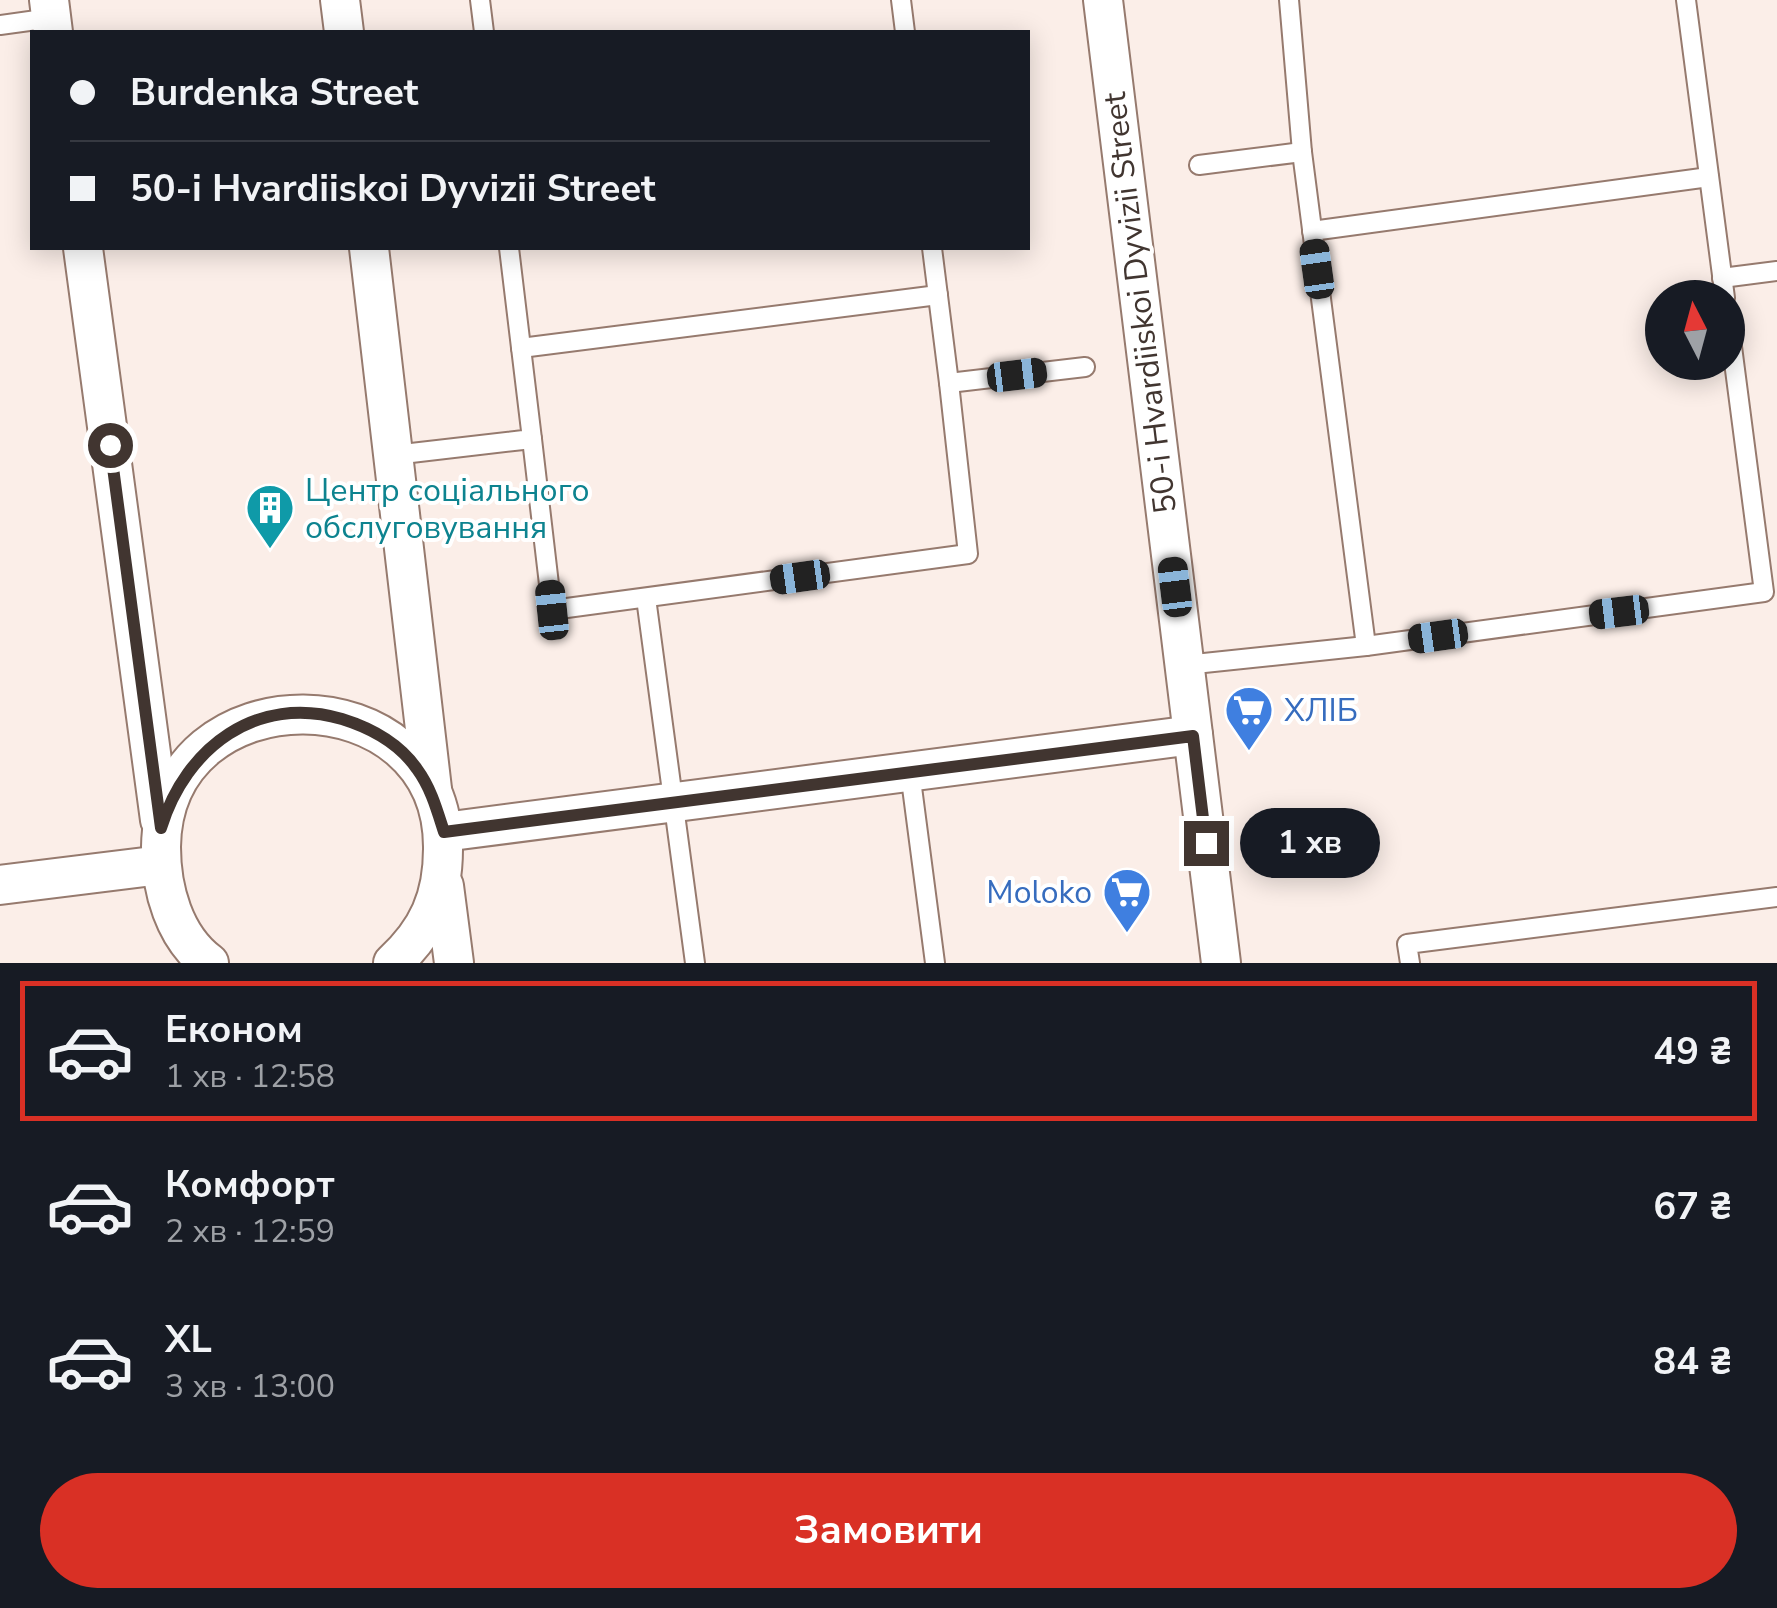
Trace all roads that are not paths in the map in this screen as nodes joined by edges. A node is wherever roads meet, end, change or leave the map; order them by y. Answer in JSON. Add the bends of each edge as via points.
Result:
{"nodes":[{"id":1,"x":340,"y":0,"type":"edge"},
{"id":2,"x":480,"y":0,"type":"edge"},
{"id":3,"x":901,"y":0,"type":"edge"},
{"id":4,"x":1104,"y":0,"type":"edge"},
{"id":5,"x":1289,"y":0,"type":"edge"},
{"id":6,"x":1686,"y":0,"type":"edge"},
{"id":7,"x":51,"y":17,"type":"edge"},
{"id":8,"x":0,"y":25,"type":"edge"},
{"id":9,"x":344,"y":30,"type":"edge"},
{"id":10,"x":484,"y":30,"type":"edge"},
{"id":11,"x":905,"y":30,"type":"edge"},
{"id":12,"x":1302,"y":152,"type":"junction"},
{"id":13,"x":1199,"y":165,"type":"dead end"},
{"id":14,"x":1709,"y":177,"type":"junction"},
{"id":15,"x":1312,"y":231,"type":"junction"},
{"id":16,"x":83,"y":250,"type":"edge"},
{"id":17,"x":369,"y":250,"type":"edge"},
{"id":18,"x":509,"y":250,"type":"edge"},
{"id":19,"x":932,"y":250,"type":"edge"},
{"id":20,"x":1777,"y":271,"type":"edge"},
{"id":21,"x":1722,"y":278,"type":"joint"},
{"id":22,"x":938,"y":296,"type":"junction"},
{"id":23,"x":521,"y":348,"type":"junction"},
{"id":24,"x":1086,"y":366,"type":"dead end"},
{"id":25,"x":1736,"y":380,"type":"edge"},
{"id":26,"x":949,"y":383,"type":"junction"},
{"id":27,"x":532,"y":439,"type":"junction"},
{"id":28,"x":394,"y":455,"type":"junction"},
{"id":29,"x":646,"y":598,"type":"junction"},
{"id":30,"x":1366,"y":646,"type":"junction"},
{"id":31,"x":1184,"y":665,"type":"junction"},
{"id":32,"x":1193,"y":736,"type":"junction"},
{"id":33,"x":910,"y":772,"type":"junction"},
{"id":34,"x":672,"y":802,"type":"junction"},
{"id":35,"x":438,"y":814,"type":"junction"},
{"id":36,"x":161,"y":828,"type":"junction"},
{"id":37,"x":161,"y":865,"type":"junction"},
{"id":38,"x":443,"y":880,"type":"junction"},
{"id":39,"x":0,"y":885,"type":"edge"},
{"id":40,"x":1777,"y":897,"type":"edge"},
{"id":41,"x":168,"y":906,"type":"junction"},
{"id":42,"x":177,"y":963,"type":"edge"},
{"id":43,"x":209,"y":963,"type":"edge"},
{"id":44,"x":392,"y":963,"type":"edge"},
{"id":45,"x":454,"y":963,"type":"edge"},
{"id":46,"x":696,"y":963,"type":"edge"},
{"id":47,"x":935,"y":963,"type":"edge"},
{"id":48,"x":1221,"y":963,"type":"edge"},
{"id":49,"x":1410,"y":963,"type":"edge"}],
"edges":[{"from":1,"to":9,"type":"street"},
{"from":2,"to":10,"type":"lane"},
{"from":3,"to":11,"type":"lane"},
{"from":4,"to":31,"type":"street","name":"50-i Hvardiiskoi Dyvizii Street"},
{"from":5,"to":12,"type":"lane"},
{"from":6,"to":14,"type":"lane"},
{"from":7,"to":8,"type":"lane"},
{"from":12,"to":13,"type":"lane"},
{"from":12,"to":15,"type":"lane"},
{"from":14,"to":15,"type":"lane"},
{"from":14,"to":21,"type":"lane"},
{"from":15,"to":30,"type":"lane"},
{"from":16,"to":36,"type":"street"},
{"from":17,"to":28,"type":"street"},
{"from":18,"to":23,"type":"lane"},
{"from":19,"to":22,"type":"lane"},
{"from":20,"to":21,"type":"lane"},
{"from":22,"to":23,"type":"lane"},
{"from":22,"to":26,"type":"lane"},
{"from":23,"to":27,"type":"lane"},
{"from":24,"to":26,"type":"lane"},
{"from":25,"to":30,"type":"lane","via":[[1764,592]]},
{"from":26,"to":29,"type":"lane","via":[[968,554]]},
{"from":27,"to":28,"type":"lane"},
{"from":27,"to":29,"type":"lane","via":[[552,610]]},
{"from":28,"to":35,"type":"street"},
{"from":29,"to":34,"type":"lane"},
{"from":30,"to":31,"type":"lane"},
{"from":31,"to":32,"type":"street","name":"50-i Hvardiiskoi Dyvizii Street"},
{"from":32,"to":33,"type":"street"},
{"from":32,"to":48,"type":"street","name":"50-i Hvardiiskoi Dyvizii Street"},
{"from":33,"to":34,"type":"street"},
{"from":33,"to":47,"type":"lane"},
{"from":34,"to":35,"type":"street"},
{"from":34,"to":46,"type":"lane"},
{"from":35,"to":36,"type":"street","via":[[398,748],[367,726],[319,712],[289,712],[255,720],[204,750],[179,781]]},
{"from":35,"to":38,"type":"street"},
{"from":36,"to":37,"type":"street"},
{"from":37,"to":39,"type":"street"},
{"from":37,"to":41,"type":"street"},
{"from":38,"to":44,"type":"street","via":[[416,942]]},
{"from":38,"to":45,"type":"street"},
{"from":40,"to":49,"type":"lane","via":[[1407,944]]},
{"from":41,"to":42,"type":"street"},
{"from":41,"to":43,"type":"street"}]}
